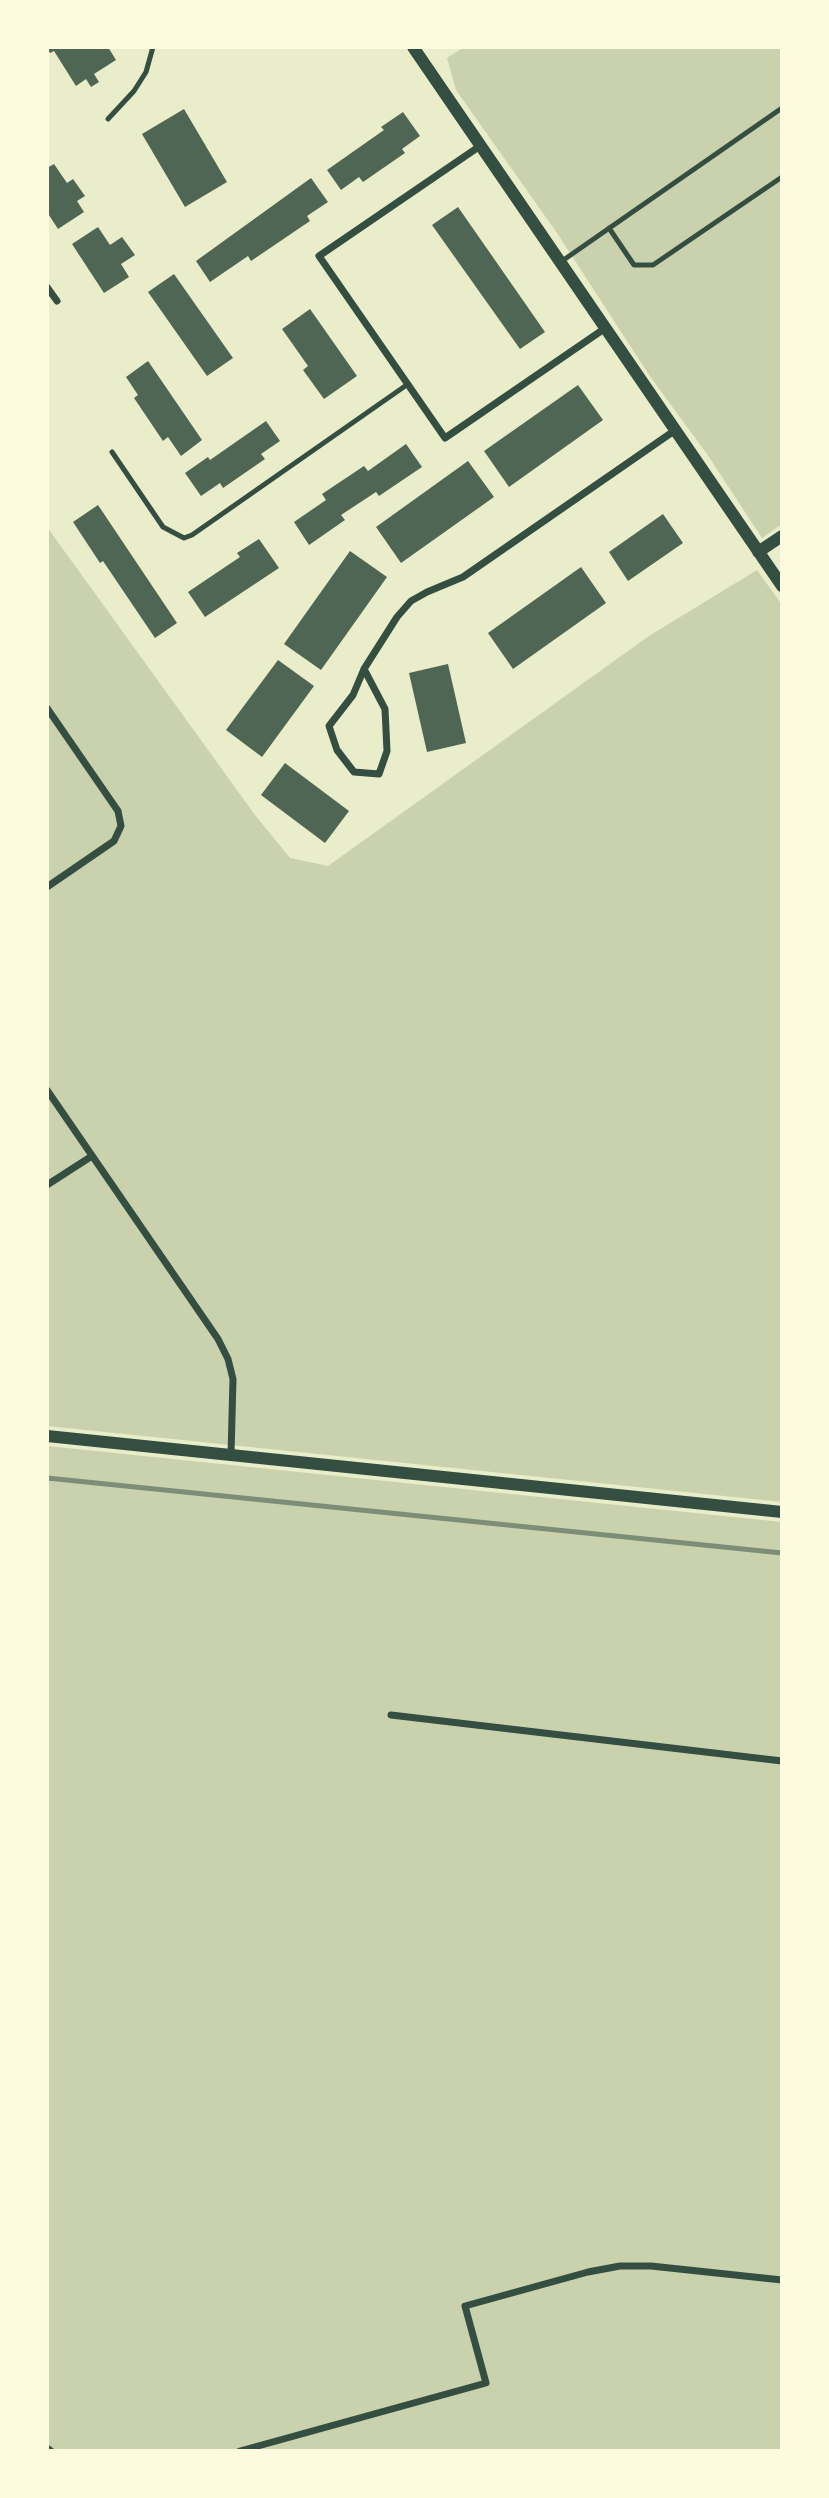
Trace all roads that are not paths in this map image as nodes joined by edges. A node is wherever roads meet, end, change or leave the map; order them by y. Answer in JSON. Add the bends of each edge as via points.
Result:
{"nodes":[{"id":1,"x":153,"y":47,"type":"edge"},
{"id":2,"x":413,"y":47,"type":"edge"},
{"id":3,"x":782,"y":108,"type":"edge"},
{"id":4,"x":108,"y":119,"type":"dead end"},
{"id":5,"x":480,"y":146,"type":"junction"},
{"id":6,"x":782,"y":177,"type":"edge"},
{"id":7,"x":609,"y":228,"type":"junction"},
{"id":8,"x":559,"y":262,"type":"junction"},
{"id":9,"x":47,"y":287,"type":"edge"},
{"id":10,"x":57,"y":302,"type":"dead end"},
{"id":11,"x":604,"y":329,"type":"junction"},
{"id":12,"x":408,"y":384,"type":"junction"},
{"id":13,"x":674,"y":431,"type":"junction"},
{"id":14,"x":112,"y":452,"type":"dead end"},
{"id":15,"x":782,"y":536,"type":"edge"},
{"id":16,"x":758,"y":552,"type":"junction"},
{"id":17,"x":782,"y":586,"type":"edge"},
{"id":18,"x":364,"y":669,"type":"junction"},
{"id":19,"x":47,"y":708,"type":"edge"},
{"id":20,"x":47,"y":887,"type":"edge"},
{"id":21,"x":47,"y":1090,"type":"edge"},
{"id":22,"x":92,"y":1156,"type":"junction"},
{"id":23,"x":47,"y":1185,"type":"edge"},
{"id":24,"x":47,"y":1436,"type":"edge"},
{"id":25,"x":231,"y":1455,"type":"junction"},
{"id":26,"x":782,"y":1512,"type":"edge"},
{"id":27,"x":391,"y":1714,"type":"dead end"},
{"id":28,"x":782,"y":1761,"type":"edge"},
{"id":29,"x":782,"y":2280,"type":"edge"},
{"id":30,"x":240,"y":2451,"type":"edge"}],
"edges":[{"from":1,"to":4,"type":"lane","via":[[146,72]]},
{"from":2,"to":5,"type":"street"},
{"from":3,"to":7,"type":"lane"},
{"from":5,"to":8,"type":"street"},
{"from":5,"to":12,"type":"street","via":[[319,256]]},
{"from":6,"to":7,"type":"lane","via":[[653,265],[634,265]]},
{"from":7,"to":8,"type":"lane"},
{"from":8,"to":11,"type":"street"},
{"from":9,"to":10,"type":"street"},
{"from":11,"to":12,"type":"street","via":[[445,438]]},
{"from":11,"to":13,"type":"street"},
{"from":12,"to":14,"type":"lane","via":[[184,538],[163,527]]},
{"from":13,"to":16,"type":"street"},
{"from":13,"to":18,"type":"street","via":[[463,577],[411,601]]},
{"from":15,"to":16,"type":"street"},
{"from":16,"to":17,"type":"street"},
{"from":18,"to":18,"type":"street","via":[[385,709],[387,751],[379,774],[354,772],[337,750],[329,726],[353,695]]},
{"from":19,"to":20,"type":"street","via":[[118,811],[121,826],[114,841]]},
{"from":21,"to":22,"type":"street"},
{"from":22,"to":23,"type":"street"},
{"from":22,"to":25,"type":"street","via":[[229,1359],[233,1379]]},
{"from":24,"to":25,"type":"street"},
{"from":25,"to":26,"type":"street"},
{"from":27,"to":28,"type":"street"},
{"from":29,"to":30,"type":"street","via":[[620,2266],[465,2306],[486,2383]]}]}
